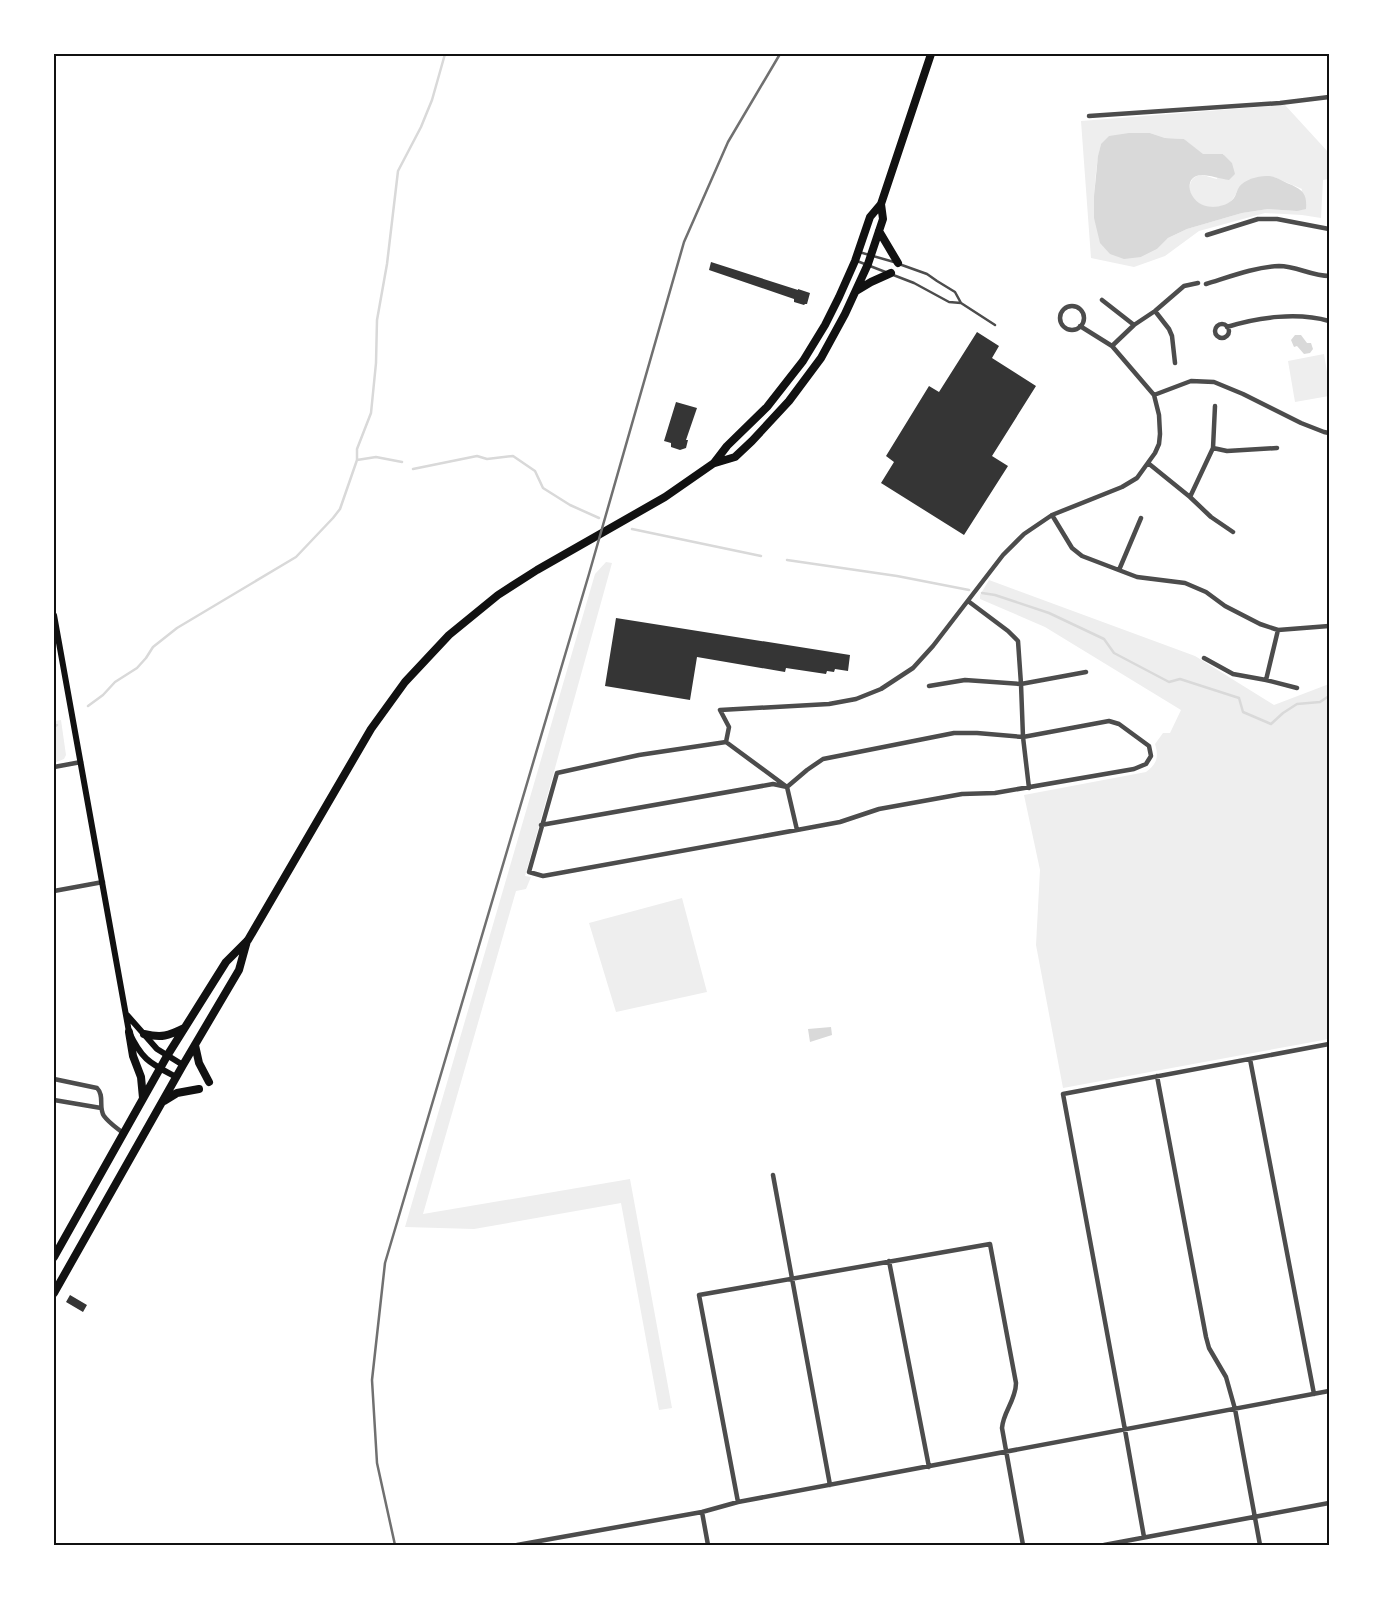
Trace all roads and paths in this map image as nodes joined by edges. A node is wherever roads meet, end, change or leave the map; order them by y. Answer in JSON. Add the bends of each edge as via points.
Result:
{"nodes":[{"id":1,"x":931,"y":54,"type":"edge"},
{"id":2,"x":1329,"y":97,"type":"edge"},
{"id":3,"x":1089,"y":116,"type":"dead end"},
{"id":4,"x":881,"y":204,"type":"junction"},
{"id":5,"x":1329,"y":229,"type":"edge"},
{"id":6,"x":879,"y":231,"type":"junction"},
{"id":7,"x":1207,"y":235,"type":"dead end"},
{"id":8,"x":858,"y":252,"type":"junction"},
{"id":9,"x":870,"y":255,"type":"junction"},
{"id":10,"x":855,"y":261,"type":"junction"},
{"id":11,"x":868,"y":264,"type":"junction"},
{"id":12,"x":898,"y":264,"type":"junction"},
{"id":13,"x":891,"y":273,"type":"junction"},
{"id":14,"x":1329,"y":276,"type":"edge"},
{"id":15,"x":1198,"y":283,"type":"dead end"},
{"id":16,"x":1206,"y":284,"type":"dead end"},
{"id":17,"x":856,"y":291,"type":"junction"},
{"id":18,"x":1102,"y":300,"type":"dead end"},
{"id":19,"x":961,"y":303,"type":"junction"},
{"id":20,"x":1155,"y":311,"type":"junction"},
{"id":21,"x":1329,"y":321,"type":"edge"},
{"id":22,"x":1134,"y":325,"type":"junction"},
{"id":23,"x":995,"y":326,"type":"dead end"},
{"id":24,"x":1080,"y":326,"type":"junction"},
{"id":25,"x":1227,"y":327,"type":"dead end"},
{"id":26,"x":1112,"y":346,"type":"junction"},
{"id":27,"x":1175,"y":363,"type":"dead end"},
{"id":28,"x":1154,"y":395,"type":"junction"},
{"id":29,"x":1215,"y":406,"type":"dead end"},
{"id":30,"x":1329,"y":433,"type":"edge"},
{"id":31,"x":1213,"y":448,"type":"junction"},
{"id":32,"x":1277,"y":448,"type":"dead end"},
{"id":33,"x":714,"y":463,"type":"junction"},
{"id":34,"x":1148,"y":463,"type":"junction"},
{"id":35,"x":1190,"y":497,"type":"junction"},
{"id":36,"x":1052,"y":515,"type":"junction"},
{"id":37,"x":1140,"y":518,"type":"dead end"},
{"id":38,"x":1233,"y":532,"type":"dead end"},
{"id":39,"x":1119,"y":570,"type":"junction"},
{"id":40,"x":968,"y":601,"type":"junction"},
{"id":41,"x":54,"y":615,"type":"edge"},
{"id":42,"x":1329,"y":626,"type":"edge"},
{"id":43,"x":1278,"y":630,"type":"junction"},
{"id":44,"x":57,"y":655,"type":"edge"},
{"id":45,"x":1204,"y":658,"type":"dead end"},
{"id":46,"x":1086,"y":672,"type":"dead end"},
{"id":47,"x":1266,"y":680,"type":"junction"},
{"id":48,"x":1022,"y":684,"type":"junction"},
{"id":49,"x":929,"y":686,"type":"dead end"},
{"id":50,"x":1297,"y":688,"type":"dead end"},
{"id":51,"x":1023,"y":737,"type":"junction"},
{"id":52,"x":726,"y":742,"type":"junction"},
{"id":53,"x":81,"y":762,"type":"junction"},
{"id":54,"x":54,"y":767,"type":"edge"},
{"id":55,"x":787,"y":787,"type":"junction"},
{"id":56,"x":1029,"y":788,"type":"junction"},
{"id":57,"x":541,"y":825,"type":"junction"},
{"id":58,"x":797,"y":830,"type":"junction"},
{"id":59,"x":103,"y":882,"type":"junction"},
{"id":60,"x":54,"y":891,"type":"edge"},
{"id":61,"x":248,"y":940,"type":"junction"},
{"id":62,"x":126,"y":1014,"type":"junction"},
{"id":63,"x":184,"y":1028,"type":"junction"},
{"id":64,"x":129,"y":1032,"type":"junction"},
{"id":65,"x":144,"y":1034,"type":"junction"},
{"id":66,"x":1329,"y":1044,"type":"edge"},
{"id":67,"x":195,"y":1045,"type":"junction"},
{"id":68,"x":167,"y":1056,"type":"junction"},
{"id":69,"x":1250,"y":1059,"type":"junction"},
{"id":70,"x":183,"y":1065,"type":"junction"},
{"id":71,"x":160,"y":1068,"type":"junction"},
{"id":72,"x":1157,"y":1076,"type":"junction"},
{"id":73,"x":176,"y":1077,"type":"junction"},
{"id":74,"x":54,"y":1080,"type":"edge"},
{"id":75,"x":209,"y":1082,"type":"dead end"},
{"id":76,"x":199,"y":1089,"type":"dead end"},
{"id":77,"x":143,"y":1098,"type":"junction"},
{"id":78,"x":54,"y":1100,"type":"edge"},
{"id":79,"x":162,"y":1102,"type":"junction"},
{"id":80,"x":101,"y":1108,"type":"junction"},
{"id":81,"x":124,"y":1133,"type":"junction"},
{"id":82,"x":772,"y":1175,"type":"dead end"},
{"id":83,"x":54,"y":1257,"type":"edge"},
{"id":84,"x":889,"y":1261,"type":"junction"},
{"id":85,"x":793,"y":1278,"type":"junction"},
{"id":86,"x":54,"y":1293,"type":"edge"},
{"id":87,"x":1329,"y":1391,"type":"edge"},
{"id":88,"x":1314,"y":1394,"type":"junction"},
{"id":89,"x":1235,"y":1409,"type":"junction"},
{"id":90,"x":1125,"y":1430,"type":"junction"},
{"id":91,"x":1006,"y":1452,"type":"junction"},
{"id":92,"x":929,"y":1467,"type":"junction"},
{"id":93,"x":830,"y":1485,"type":"junction"},
{"id":94,"x":738,"y":1502,"type":"junction"},
{"id":95,"x":1329,"y":1503,"type":"edge"},
{"id":96,"x":702,"y":1512,"type":"junction"},
{"id":97,"x":1255,"y":1517,"type":"junction"},
{"id":98,"x":1144,"y":1538,"type":"junction"},
{"id":99,"x":517,"y":1545,"type":"edge"},
{"id":100,"x":708,"y":1545,"type":"edge"},
{"id":101,"x":1023,"y":1545,"type":"edge"},
{"id":102,"x":1104,"y":1545,"type":"edge"},
{"id":103,"x":1260,"y":1545,"type":"edge"}],
"edges":[{"from":1,"to":4,"type":"main road"},
{"from":2,"to":3,"type":"street"},
{"from":4,"to":6,"type":"main road","via":[[883,219]]},
{"from":4,"to":8,"type":"main road","via":[[870,217]]},
{"from":5,"to":7,"type":"street","via":[[1278,219],[1258,219]]},
{"from":6,"to":9,"type":"main road"},
{"from":6,"to":12,"type":"main road"},
{"from":8,"to":9,"type":"lane"},
{"from":8,"to":10,"type":"main road"},
{"from":9,"to":11,"type":"main road"},
{"from":9,"to":12,"type":"lane"},
{"from":10,"to":11,"type":"lane"},
{"from":10,"to":33,"type":"main road","via":[[833,310],[803,361],[767,407]]},
{"from":11,"to":13,"type":"lane"},
{"from":11,"to":17,"type":"main road"},
{"from":12,"to":19,"type":"lane","via":[[927,274],[955,292]]},
{"from":13,"to":17,"type":"main road"},
{"from":13,"to":19,"type":"lane","via":[[949,302]]},
{"from":14,"to":16,"type":"street","via":[[1279,266]]},
{"from":15,"to":20,"type":"street","via":[[1184,286]]},
{"from":17,"to":33,"type":"main road","via":[[821,358],[790,401],[734,457]]},
{"from":18,"to":22,"type":"street"},
{"from":19,"to":23,"type":"lane"},
{"from":20,"to":22,"type":"street"},
{"from":20,"to":27,"type":"street","via":[[1169,328]]},
{"from":21,"to":25,"type":"street","via":[[1270,318]]},
{"from":22,"to":26,"type":"street"},
{"from":24,"to":24,"type":"street","via":[[1083,315],[1078,308],[1071,306],[1064,310],[1060,316],[1064,326],[1074,329]]},
{"from":24,"to":26,"type":"street"},
{"from":26,"to":28,"type":"street"},
{"from":28,"to":30,"type":"street","via":[[1191,381],[1214,382]]},
{"from":28,"to":34,"type":"street","via":[[1160,434],[1155,453]]},
{"from":29,"to":31,"type":"street"},
{"from":31,"to":32,"type":"street","via":[[1227,451]]},
{"from":31,"to":35,"type":"street"},
{"from":33,"to":61,"type":"main road","via":[[664,497],[514,584],[478,610],[434,651],[405,682],[371,729]]},
{"from":34,"to":35,"type":"street"},
{"from":34,"to":36,"type":"street","via":[[1137,478],[1122,487]]},
{"from":35,"to":38,"type":"street"},
{"from":36,"to":39,"type":"street","via":[[1072,548],[1082,556]]},
{"from":36,"to":40,"type":"street","via":[[1024,534],[1003,555]]},
{"from":37,"to":39,"type":"street"},
{"from":39,"to":43,"type":"street","via":[[1137,577],[1185,583],[1260,624]]},
{"from":40,"to":48,"type":"street","via":[[1018,641]]},
{"from":40,"to":52,"type":"street","via":[[913,668],[881,689],[829,704],[720,710],[729,727]]},
{"from":41,"to":44,"type":"main road"},
{"from":42,"to":43,"type":"street"},
{"from":43,"to":47,"type":"street"},
{"from":44,"to":53,"type":"main road"},
{"from":45,"to":47,"type":"street","via":[[1233,674]]},
{"from":46,"to":48,"type":"street"},
{"from":47,"to":50,"type":"street"},
{"from":48,"to":49,"type":"street","via":[[965,680]]},
{"from":48,"to":51,"type":"street"},
{"from":51,"to":55,"type":"street","via":[[954,734],[823,759]]},
{"from":51,"to":56,"type":"street"},
{"from":51,"to":56,"type":"street","via":[[1109,721],[1119,724],[1149,746],[1151,756],[1146,764],[1134,769]]},
{"from":52,"to":55,"type":"street"},
{"from":52,"to":57,"type":"street","via":[[639,755],[557,773]]},
{"from":53,"to":54,"type":"street"},
{"from":53,"to":59,"type":"main road"},
{"from":55,"to":57,"type":"street","via":[[773,784]]},
{"from":55,"to":58,"type":"street"},
{"from":56,"to":58,"type":"street","via":[[962,794],[879,809],[840,822]]},
{"from":57,"to":58,"type":"street","via":[[529,872],[543,876]]},
{"from":59,"to":60,"type":"street"},
{"from":59,"to":62,"type":"main road"},
{"from":61,"to":63,"type":"main road","via":[[226,962]]},
{"from":61,"to":67,"type":"main road","via":[[239,970]]},
{"from":62,"to":64,"type":"main road"},
{"from":62,"to":65,"type":"main road"},
{"from":63,"to":65,"type":"main road","via":[[159,1037]]},
{"from":63,"to":68,"type":"main road"},
{"from":64,"to":71,"type":"main road","via":[[140,1054]]},
{"from":64,"to":77,"type":"main road"},
{"from":65,"to":68,"type":"main road"},
{"from":66,"to":69,"type":"street"},
{"from":67,"to":70,"type":"main road"},
{"from":67,"to":75,"type":"main road","via":[[199,1063]]},
{"from":68,"to":70,"type":"main road"},
{"from":68,"to":71,"type":"main road"},
{"from":69,"to":72,"type":"street"},
{"from":69,"to":88,"type":"street"},
{"from":70,"to":73,"type":"main road"},
{"from":71,"to":73,"type":"main road"},
{"from":71,"to":77,"type":"main road"},
{"from":72,"to":89,"type":"street","via":[[1206,1337],[1226,1377]]},
{"from":72,"to":90,"type":"street","via":[[1063,1094]]},
{"from":73,"to":79,"type":"main road"},
{"from":74,"to":80,"type":"street","via":[[97,1088],[101,1094]]},
{"from":76,"to":79,"type":"main road","via":[[178,1093]]},
{"from":77,"to":81,"type":"main road"},
{"from":78,"to":80,"type":"street"},
{"from":79,"to":86,"type":"main road"},
{"from":80,"to":81,"type":"street","via":[[109,1122]]},
{"from":81,"to":83,"type":"main road"},
{"from":82,"to":85,"type":"street"},
{"from":84,"to":85,"type":"street"},
{"from":84,"to":91,"type":"street","via":[[990,1244],[1016,1383],[1015,1396],[1003,1421]]},
{"from":84,"to":92,"type":"street"},
{"from":85,"to":93,"type":"street"},
{"from":85,"to":94,"type":"street","via":[[699,1295]]},
{"from":87,"to":88,"type":"street"},
{"from":88,"to":89,"type":"street"},
{"from":89,"to":90,"type":"street"},
{"from":89,"to":97,"type":"street"},
{"from":90,"to":91,"type":"street"},
{"from":90,"to":98,"type":"street"},
{"from":91,"to":92,"type":"street"},
{"from":91,"to":101,"type":"street"},
{"from":92,"to":93,"type":"street"},
{"from":93,"to":94,"type":"street"},
{"from":94,"to":96,"type":"street"},
{"from":95,"to":97,"type":"street"},
{"from":96,"to":99,"type":"street"},
{"from":96,"to":100,"type":"street"},
{"from":97,"to":98,"type":"street"},
{"from":97,"to":103,"type":"street"},
{"from":98,"to":102,"type":"street"}]}
